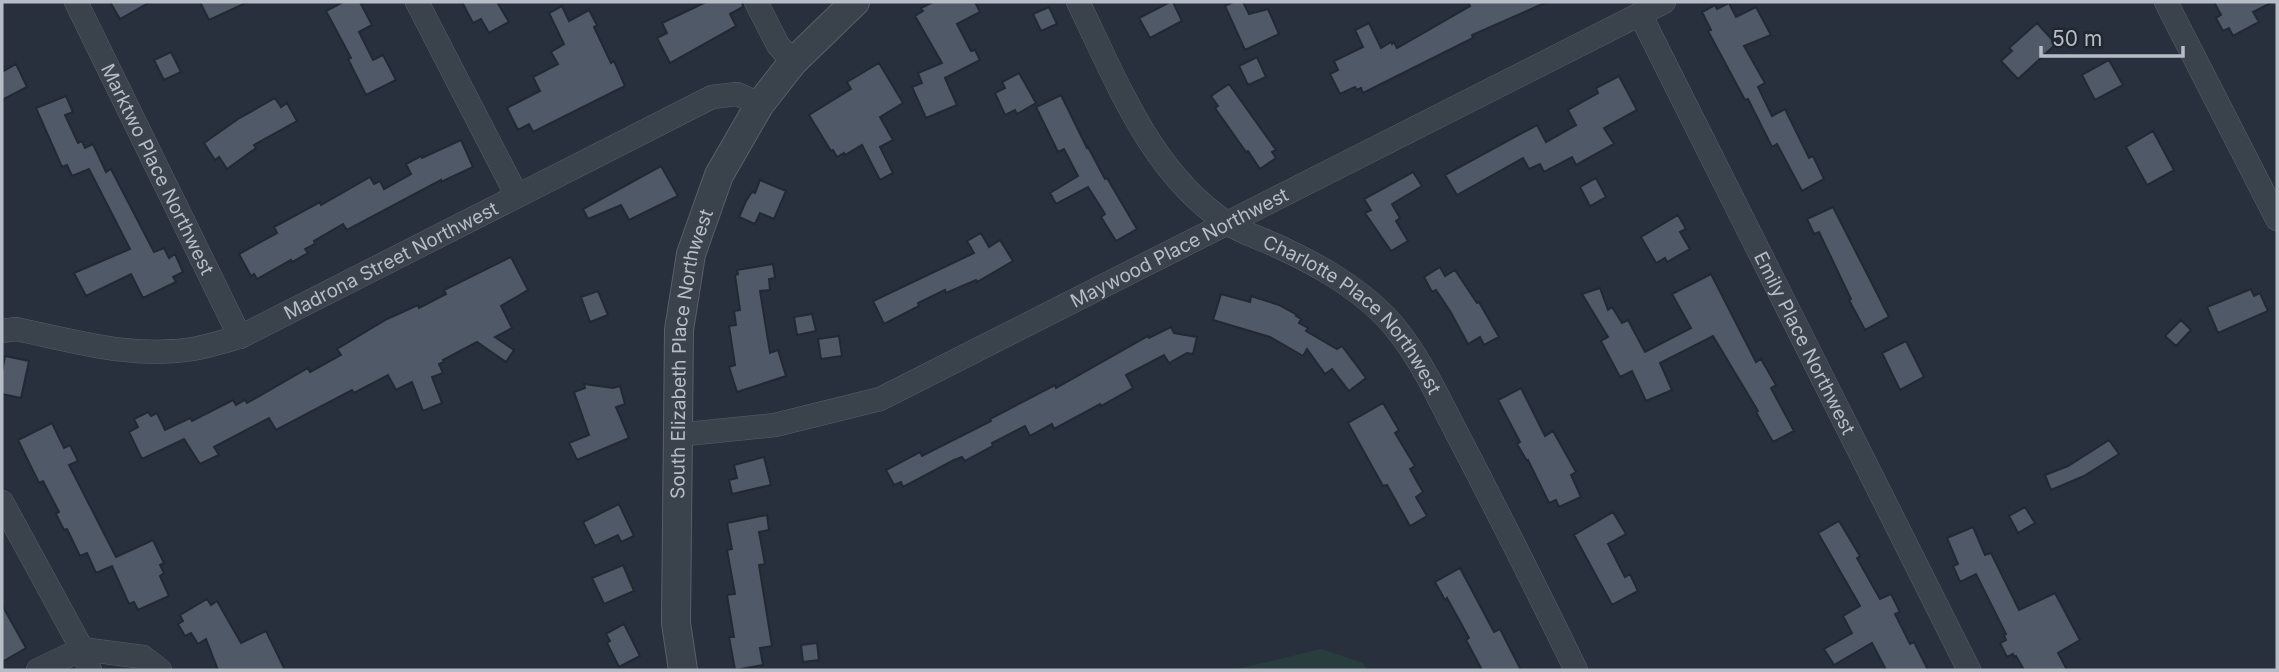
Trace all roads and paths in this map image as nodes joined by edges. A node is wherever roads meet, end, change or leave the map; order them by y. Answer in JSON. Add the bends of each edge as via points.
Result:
{"nodes":[{"id":1,"x":76,"y":2,"type":"edge"},
{"id":2,"x":417,"y":2,"type":"edge"},
{"id":3,"x":756,"y":2,"type":"edge"},
{"id":4,"x":855,"y":2,"type":"edge"},
{"id":5,"x":1078,"y":2,"type":"edge"},
{"id":6,"x":1664,"y":2,"type":"edge"},
{"id":7,"x":2166,"y":2,"type":"edge"},
{"id":8,"x":1640,"y":14,"type":"junction"},
{"id":9,"x":793,"y":62,"type":"junction"},
{"id":10,"x":760,"y":104,"type":"junction"},
{"id":11,"x":517,"y":197,"type":"junction"},
{"id":12,"x":2277,"y":219,"type":"edge"},
{"id":13,"x":1228,"y":224,"type":"junction"},
{"id":14,"x":2,"y":331,"type":"edge"},
{"id":15,"x":240,"y":337,"type":"junction"},
{"id":16,"x":677,"y":435,"type":"junction"},
{"id":17,"x":2,"y":502,"type":"edge"},
{"id":18,"x":86,"y":660,"type":"edge"},
{"id":19,"x":38,"y":670,"type":"edge"},
{"id":20,"x":160,"y":670,"type":"edge"},
{"id":21,"x":683,"y":670,"type":"edge"},
{"id":22,"x":1576,"y":670,"type":"edge"},
{"id":23,"x":1969,"y":670,"type":"edge"}],
"edges":[{"from":1,"to":15,"type":"street","name":"Marktwo Place Northwest"},
{"from":2,"to":11,"type":"street"},
{"from":3,"to":9,"type":"street","via":[[778,45]]},
{"from":4,"to":9,"type":"street","name":"South Elizabeth Place Northwest"},
{"from":5,"to":13,"type":"street","name":"Charlotte Place Northwest","via":[[1159,158],[1185,189]]},
{"from":6,"to":8,"type":"street","name":"Maywood Place Northwest"},
{"from":7,"to":12,"type":"street"},
{"from":8,"to":13,"type":"street","name":"Maywood Place Northwest"},
{"from":8,"to":23,"type":"street","name":"Emily Place Northwest"},
{"from":9,"to":10,"type":"street","name":"South Elizabeth Place Northwest"},
{"from":10,"to":11,"type":"street","name":"Madrona Street Northwest","via":[[737,94],[712,97]]},
{"from":10,"to":16,"type":"street","name":"South Elizabeth Place Northwest","via":[[719,175],[691,254],[679,330]]},
{"from":11,"to":15,"type":"street","name":"Madrona Street Northwest"},
{"from":13,"to":16,"type":"street","name":"Maywood Place Northwest","via":[[880,399],[775,425]]},
{"from":13,"to":22,"type":"street","name":"Charlotte Place Northwest","via":[[1314,263],[1347,283],[1386,317],[1418,359]]},
{"from":14,"to":15,"type":"street","name":"Madrona Street Northwest","via":[[16,329],[141,352],[193,349]]},
{"from":16,"to":21,"type":"street","name":"South Elizabeth Place Northwest","via":[[676,623]]},
{"from":17,"to":18,"type":"street"},
{"from":18,"to":19,"type":"street"},
{"from":18,"to":20,"type":"street","via":[[144,657]]}]}
